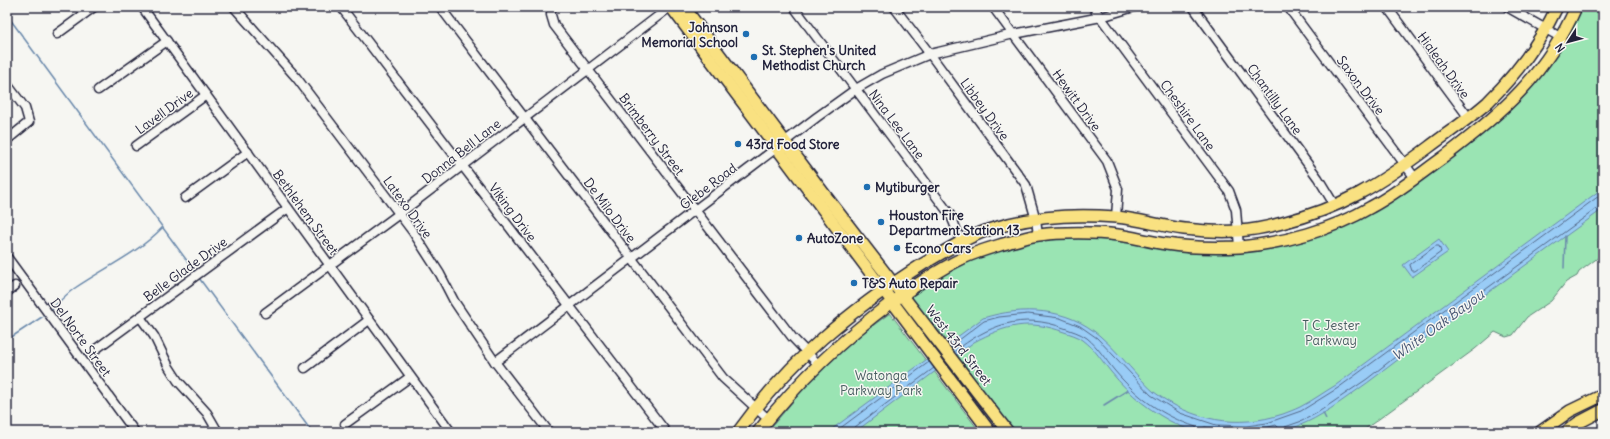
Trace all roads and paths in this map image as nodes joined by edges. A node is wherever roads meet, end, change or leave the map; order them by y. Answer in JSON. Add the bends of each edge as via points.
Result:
{"nodes":[{"id":1,"x":94,"y":7,"type":"edge"},
{"id":2,"x":142,"y":7,"type":"edge"},
{"id":3,"x":234,"y":7,"type":"edge"},
{"id":4,"x":341,"y":7,"type":"edge"},
{"id":5,"x":440,"y":7,"type":"edge"},
{"id":6,"x":551,"y":7,"type":"edge"},
{"id":7,"x":670,"y":7,"type":"edge"},
{"id":8,"x":684,"y":7,"type":"edge"},
{"id":9,"x":794,"y":7,"type":"edge"},
{"id":10,"x":894,"y":7,"type":"edge"},
{"id":11,"x":993,"y":7,"type":"edge"},
{"id":12,"x":1093,"y":7,"type":"edge"},
{"id":13,"x":1134,"y":7,"type":"edge"},
{"id":14,"x":1193,"y":7,"type":"edge"},
{"id":15,"x":1288,"y":7,"type":"edge"},
{"id":16,"x":1387,"y":7,"type":"edge"},
{"id":17,"x":1508,"y":7,"type":"edge"},
{"id":18,"x":1557,"y":7,"type":"edge"},
{"id":19,"x":1576,"y":7,"type":"edge"},
{"id":20,"x":1101,"y":18,"type":"junction"},
{"id":21,"x":1546,"y":30,"type":"junction"},
{"id":22,"x":57,"y":34,"type":"dead end"},
{"id":23,"x":1014,"y":34,"type":"junction"},
{"id":24,"x":1560,"y":37,"type":"junction"},
{"id":25,"x":167,"y":41,"type":"junction"},
{"id":26,"x":930,"y":54,"type":"junction"},
{"id":27,"x":588,"y":69,"type":"junction"},
{"id":28,"x":729,"y":74,"type":"junction"},
{"id":29,"x":7,"y":84,"type":"edge"},
{"id":30,"x":856,"y":89,"type":"junction"},
{"id":31,"x":98,"y":90,"type":"dead end"},
{"id":32,"x":206,"y":95,"type":"junction"},
{"id":33,"x":525,"y":117,"type":"junction"},
{"id":34,"x":1469,"y":118,"type":"junction"},
{"id":35,"x":7,"y":140,"type":"edge"},
{"id":36,"x":782,"y":145,"type":"junction"},
{"id":37,"x":136,"y":146,"type":"dead end"},
{"id":38,"x":248,"y":152,"type":"junction"},
{"id":39,"x":462,"y":165,"type":"junction"},
{"id":40,"x":1406,"y":165,"type":"junction"},
{"id":41,"x":1415,"y":178,"type":"junction"},
{"id":42,"x":185,"y":198,"type":"dead end"},
{"id":43,"x":1335,"y":206,"type":"junction"},
{"id":44,"x":288,"y":208,"type":"junction"},
{"id":45,"x":695,"y":211,"type":"junction"},
{"id":46,"x":399,"y":214,"type":"junction"},
{"id":47,"x":1116,"y":218,"type":"junction"},
{"id":48,"x":1036,"y":220,"type":"junction"},
{"id":49,"x":1238,"y":231,"type":"junction"},
{"id":50,"x":1038,"y":235,"type":"junction"},
{"id":51,"x":961,"y":241,"type":"junction"},
{"id":52,"x":1239,"y":247,"type":"junction"},
{"id":53,"x":7,"y":257,"type":"edge"},
{"id":54,"x":631,"y":258,"type":"junction"},
{"id":55,"x":330,"y":266,"type":"junction"},
{"id":56,"x":15,"y":286,"type":"dead end"},
{"id":57,"x":889,"y":287,"type":"junction"},
{"id":58,"x":7,"y":292,"type":"edge"},
{"id":59,"x":902,"y":295,"type":"junction"},
{"id":60,"x":893,"y":302,"type":"junction"},
{"id":61,"x":569,"y":306,"type":"junction"},
{"id":62,"x":265,"y":313,"type":"dead end"},
{"id":63,"x":140,"y":317,"type":"junction"},
{"id":64,"x":369,"y":320,"type":"junction"},
{"id":65,"x":96,"y":349,"type":"dead end"},
{"id":66,"x":807,"y":351,"type":"junction"},
{"id":67,"x":495,"y":362,"type":"junction"},
{"id":68,"x":818,"y":364,"type":"junction"},
{"id":69,"x":304,"y":368,"type":"dead end"},
{"id":70,"x":410,"y":377,"type":"junction"},
{"id":71,"x":1603,"y":395,"type":"edge"},
{"id":72,"x":755,"y":408,"type":"junction"},
{"id":73,"x":1603,"y":410,"type":"edge"},
{"id":74,"x":996,"y":416,"type":"junction"},
{"id":75,"x":768,"y":419,"type":"junction"},
{"id":76,"x":345,"y":424,"type":"dead end"},
{"id":77,"x":987,"y":428,"type":"edge"},
{"id":78,"x":135,"y":432,"type":"edge"},
{"id":79,"x":218,"y":432,"type":"edge"},
{"id":80,"x":450,"y":432,"type":"edge"},
{"id":81,"x":550,"y":432,"type":"edge"},
{"id":82,"x":666,"y":432,"type":"edge"},
{"id":83,"x":738,"y":432,"type":"edge"},
{"id":84,"x":758,"y":432,"type":"edge"},
{"id":85,"x":1008,"y":432,"type":"edge"},
{"id":86,"x":1540,"y":432,"type":"edge"},
{"id":87,"x":1566,"y":432,"type":"edge"}],
"edges":[{"from":1,"to":22,"type":"street"},
{"from":2,"to":25,"type":"street","name":"Bethlehem Street"},
{"from":3,"to":46,"type":"street","name":"Latexo Drive","via":[[296,77]]},
{"from":4,"to":39,"type":"street","name":"Viking Drive"},
{"from":5,"to":33,"type":"street","name":"De Milo Drive"},
{"from":6,"to":27,"type":"street","name":"Brimberry Street","via":[[554,25]]},
{"from":7,"to":27,"type":"street","name":"Donna Bell Lane"},
{"from":7,"to":28,"type":"main road","name":"West 43rd Street"},
{"from":8,"to":28,"type":"main road","name":"West 43rd Street"},
{"from":9,"to":30,"type":"street","name":"Nina Lee Lane"},
{"from":10,"to":26,"type":"street","name":"Libbey Drive"},
{"from":11,"to":23,"type":"street","name":"Hewitt Drive"},
{"from":12,"to":20,"type":"street","name":"Cheshire Lane"},
{"from":13,"to":20,"type":"street","name":"Glebe Road"},
{"from":14,"to":43,"type":"street","name":"Chantilly Lane","via":[[1318,178]]},
{"from":15,"to":40,"type":"street","name":"Saxon Drive"},
{"from":16,"to":34,"type":"street","name":"Hialeah Drive"},
{"from":17,"to":21,"type":"street"},
{"from":18,"to":21,"type":"main road"},
{"from":19,"to":24,"type":"main road"},
{"from":20,"to":23,"type":"street","name":"Glebe Road"},
{"from":20,"to":49,"type":"street","name":"Cheshire Lane","via":[[1229,191],[1236,210]]},
{"from":21,"to":24,"type":"street"},
{"from":21,"to":34,"type":"main road","via":[[1508,80]]},
{"from":23,"to":26,"type":"street","name":"Glebe Road"},
{"from":23,"to":47,"type":"street","name":"Hewitt Drive","via":[[1107,161],[1118,189]]},
{"from":24,"to":41,"type":"main road","via":[[1533,78],[1514,99],[1476,133]]},
{"from":25,"to":31,"type":"street"},
{"from":25,"to":32,"type":"street","name":"Bethlehem Street"},
{"from":26,"to":30,"type":"street","name":"Glebe Road","via":[[882,74]]},
{"from":26,"to":48,"type":"street","name":"Libbey Drive","via":[[1026,185]]},
{"from":27,"to":33,"type":"street","name":"Donna Bell Lane"},
{"from":27,"to":45,"type":"street","name":"Brimberry Street"},
{"from":28,"to":36,"type":"main road","name":"West 43rd Street"},
{"from":29,"to":35,"type":"street","via":[[25,108],[29,122]]},
{"from":30,"to":36,"type":"street","name":"Glebe Road"},
{"from":30,"to":51,"type":"street","name":"Nina Lee Lane","via":[[951,216]]},
{"from":32,"to":37,"type":"street","name":"Lavell Drive"},
{"from":32,"to":38,"type":"street","name":"Bethlehem Street"},
{"from":33,"to":39,"type":"street","name":"Donna Bell Lane"},
{"from":33,"to":54,"type":"street","name":"De Milo Drive"},
{"from":34,"to":40,"type":"main road"},
{"from":36,"to":45,"type":"street","name":"Glebe Road"},
{"from":36,"to":57,"type":"main road","name":"West 43rd Street"},
{"from":38,"to":42,"type":"street"},
{"from":38,"to":44,"type":"street","name":"Bethlehem Street"},
{"from":39,"to":46,"type":"street","name":"Donna Bell Lane"},
{"from":39,"to":61,"type":"street","name":"Viking Drive"},
{"from":40,"to":41,"type":"street","name":"Saxon Drive"},
{"from":40,"to":43,"type":"main road","via":[[1359,195]]},
{"from":41,"to":52,"type":"main road","via":[[1370,208],[1320,230],[1265,244]]},
{"from":43,"to":49,"type":"main road","via":[[1303,218]]},
{"from":44,"to":55,"type":"street","name":"Bethlehem Street"},
{"from":44,"to":63,"type":"street","name":"Belle Glade Drive"},
{"from":45,"to":54,"type":"street","name":"Glebe Road"},
{"from":45,"to":66,"type":"street","name":"Brimberry Street","via":[[792,337]]},
{"from":46,"to":55,"type":"street","name":"Donna Bell Lane"},
{"from":46,"to":67,"type":"street","name":"Latexo Drive"},
{"from":47,"to":48,"type":"main road","via":[[1071,217]]},
{"from":47,"to":49,"type":"main road","via":[[1186,229]]},
{"from":48,"to":50,"type":"street","name":"Libbey Drive"},
{"from":48,"to":51,"type":"main road","via":[[998,227]]},
{"from":49,"to":52,"type":"street","name":"Cheshire Lane"},
{"from":50,"to":52,"type":"main road","via":[[1117,235],[1164,244]]},
{"from":50,"to":59,"type":"main road","via":[[966,257],[943,268]]},
{"from":51,"to":57,"type":"main road"},
{"from":53,"to":78,"type":"street","name":"Del Norte Street"},
{"from":54,"to":61,"type":"street","name":"Glebe Road"},
{"from":54,"to":72,"type":"street","name":"De Milo Drive","via":[[723,378]]},
{"from":55,"to":62,"type":"street","name":"Donna Bell Lane"},
{"from":55,"to":64,"type":"street","name":"Bethlehem Street"},
{"from":56,"to":58,"type":"street"},
{"from":57,"to":59,"type":"main road","name":"West 43rd Street"},
{"from":57,"to":60,"type":"main road","name":"West 43rd Street"},
{"from":57,"to":66,"type":"main road"},
{"from":59,"to":60,"type":"main road"},
{"from":59,"to":74,"type":"main road","name":"West 43rd Street"},
{"from":60,"to":68,"type":"main road"},
{"from":60,"to":77,"type":"main road","name":"West 43rd Street"},
{"from":61,"to":67,"type":"street","name":"Glebe Road"},
{"from":61,"to":82,"type":"street","name":"Viking Drive"},
{"from":63,"to":65,"type":"street","name":"Belle Glade Drive"},
{"from":63,"to":79,"type":"street","via":[[154,336],[175,376],[207,413]]},
{"from":64,"to":69,"type":"street"},
{"from":64,"to":70,"type":"street","name":"Bethlehem Street"},
{"from":66,"to":68,"type":"street","name":"Brimberry Street"},
{"from":66,"to":72,"type":"main road"},
{"from":67,"to":81,"type":"street","name":"Latexo Drive"},
{"from":68,"to":75,"type":"main road"},
{"from":70,"to":76,"type":"street"},
{"from":70,"to":80,"type":"street","name":"Bethlehem Street"},
{"from":71,"to":86,"type":"main road","via":[[1570,411]]},
{"from":72,"to":75,"type":"street","name":"De Milo Drive"},
{"from":72,"to":83,"type":"main road"},
{"from":73,"to":87,"type":"main road"},
{"from":74,"to":77,"type":"main road"},
{"from":74,"to":85,"type":"main road","name":"West 43rd Street"},
{"from":75,"to":84,"type":"main road"}]}
